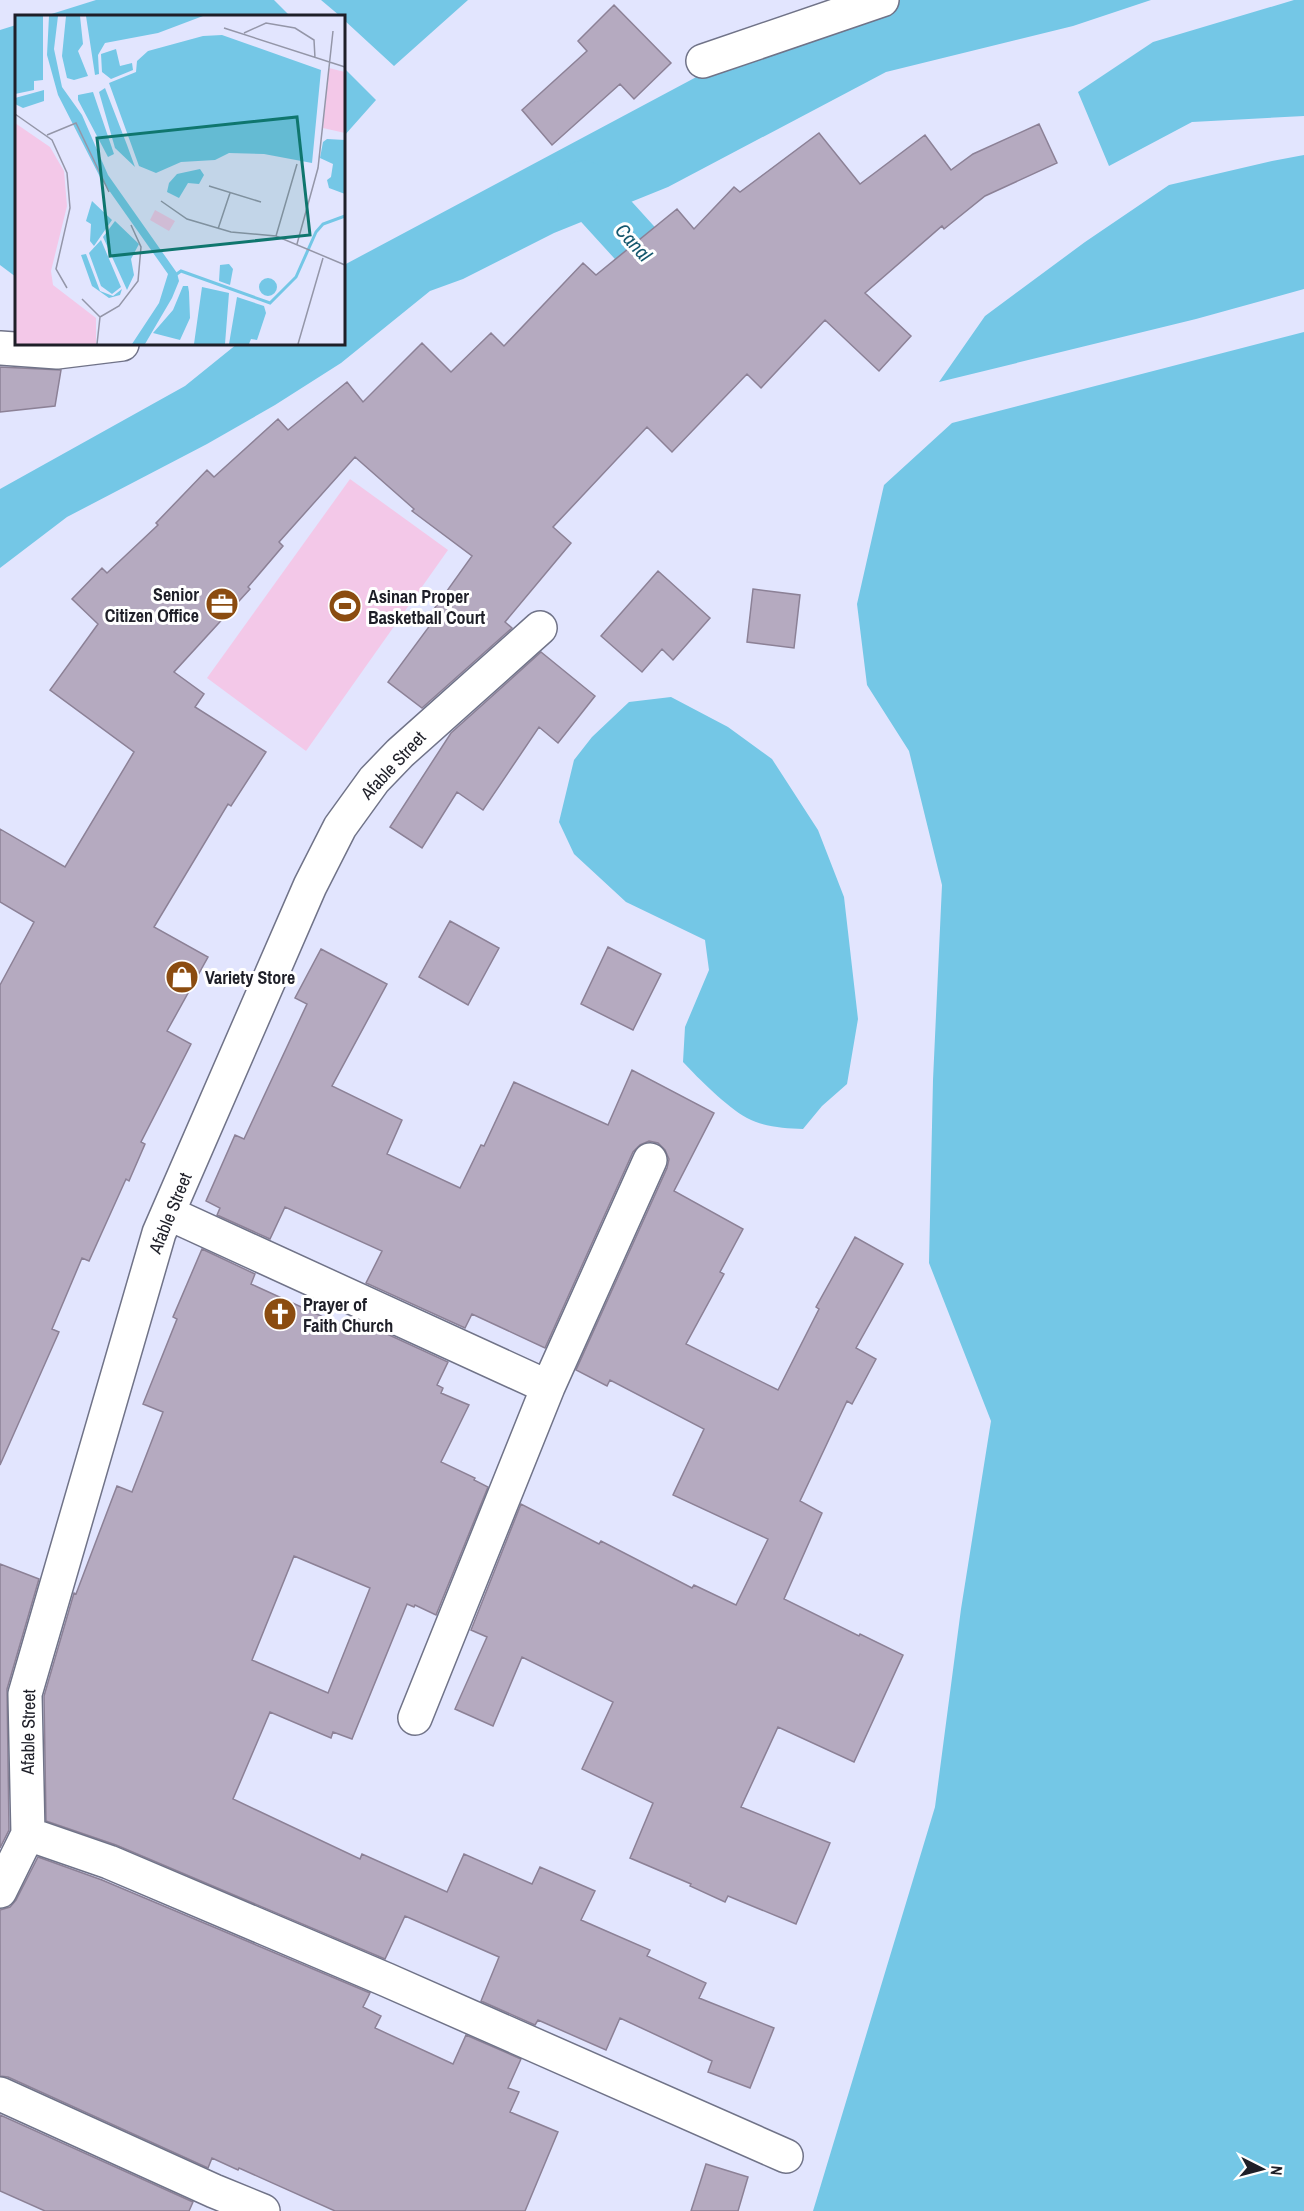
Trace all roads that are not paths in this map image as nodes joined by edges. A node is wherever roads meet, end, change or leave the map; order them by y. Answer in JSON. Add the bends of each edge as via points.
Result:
{"nodes":[{"id":1,"x":882,"y":0,"type":"edge"},
{"id":2,"x":703,"y":61,"type":"dead end"},
{"id":3,"x":114,"y":345,"type":"edge"},
{"id":4,"x":0,"y":348,"type":"edge"},
{"id":5,"x":540,"y":628,"type":"dead end"},
{"id":6,"x":650,"y":1160,"type":"dead end"},
{"id":7,"x":168,"y":1213,"type":"junction"},
{"id":8,"x":548,"y":1386,"type":"junction"},
{"id":9,"x":415,"y":1718,"type":"dead end"},
{"id":10,"x":28,"y":1834,"type":"junction"},
{"id":11,"x":0,"y":1891,"type":"edge"},
{"id":12,"x":0,"y":2094,"type":"edge"},
{"id":13,"x":786,"y":2156,"type":"dead end"},
{"id":14,"x":263,"y":2211,"type":"edge"}],
"edges":[{"from":1,"to":2,"type":"street"},
{"from":3,"to":4,"type":"street","via":[[57,352]]},
{"from":5,"to":7,"type":"street","name":"Afable Street","via":[[400,753],[374,780],[340,827],[310,886]]},
{"from":6,"to":8,"type":"street"},
{"from":7,"to":8,"type":"street"},
{"from":7,"to":10,"type":"street","name":"Afable Street","via":[[124,1350],[25,1694]]},
{"from":8,"to":9,"type":"street"},
{"from":10,"to":11,"type":"street","name":"Afable Street"},
{"from":10,"to":13,"type":"street","via":[[109,1862]]},
{"from":12,"to":14,"type":"street"}]}
